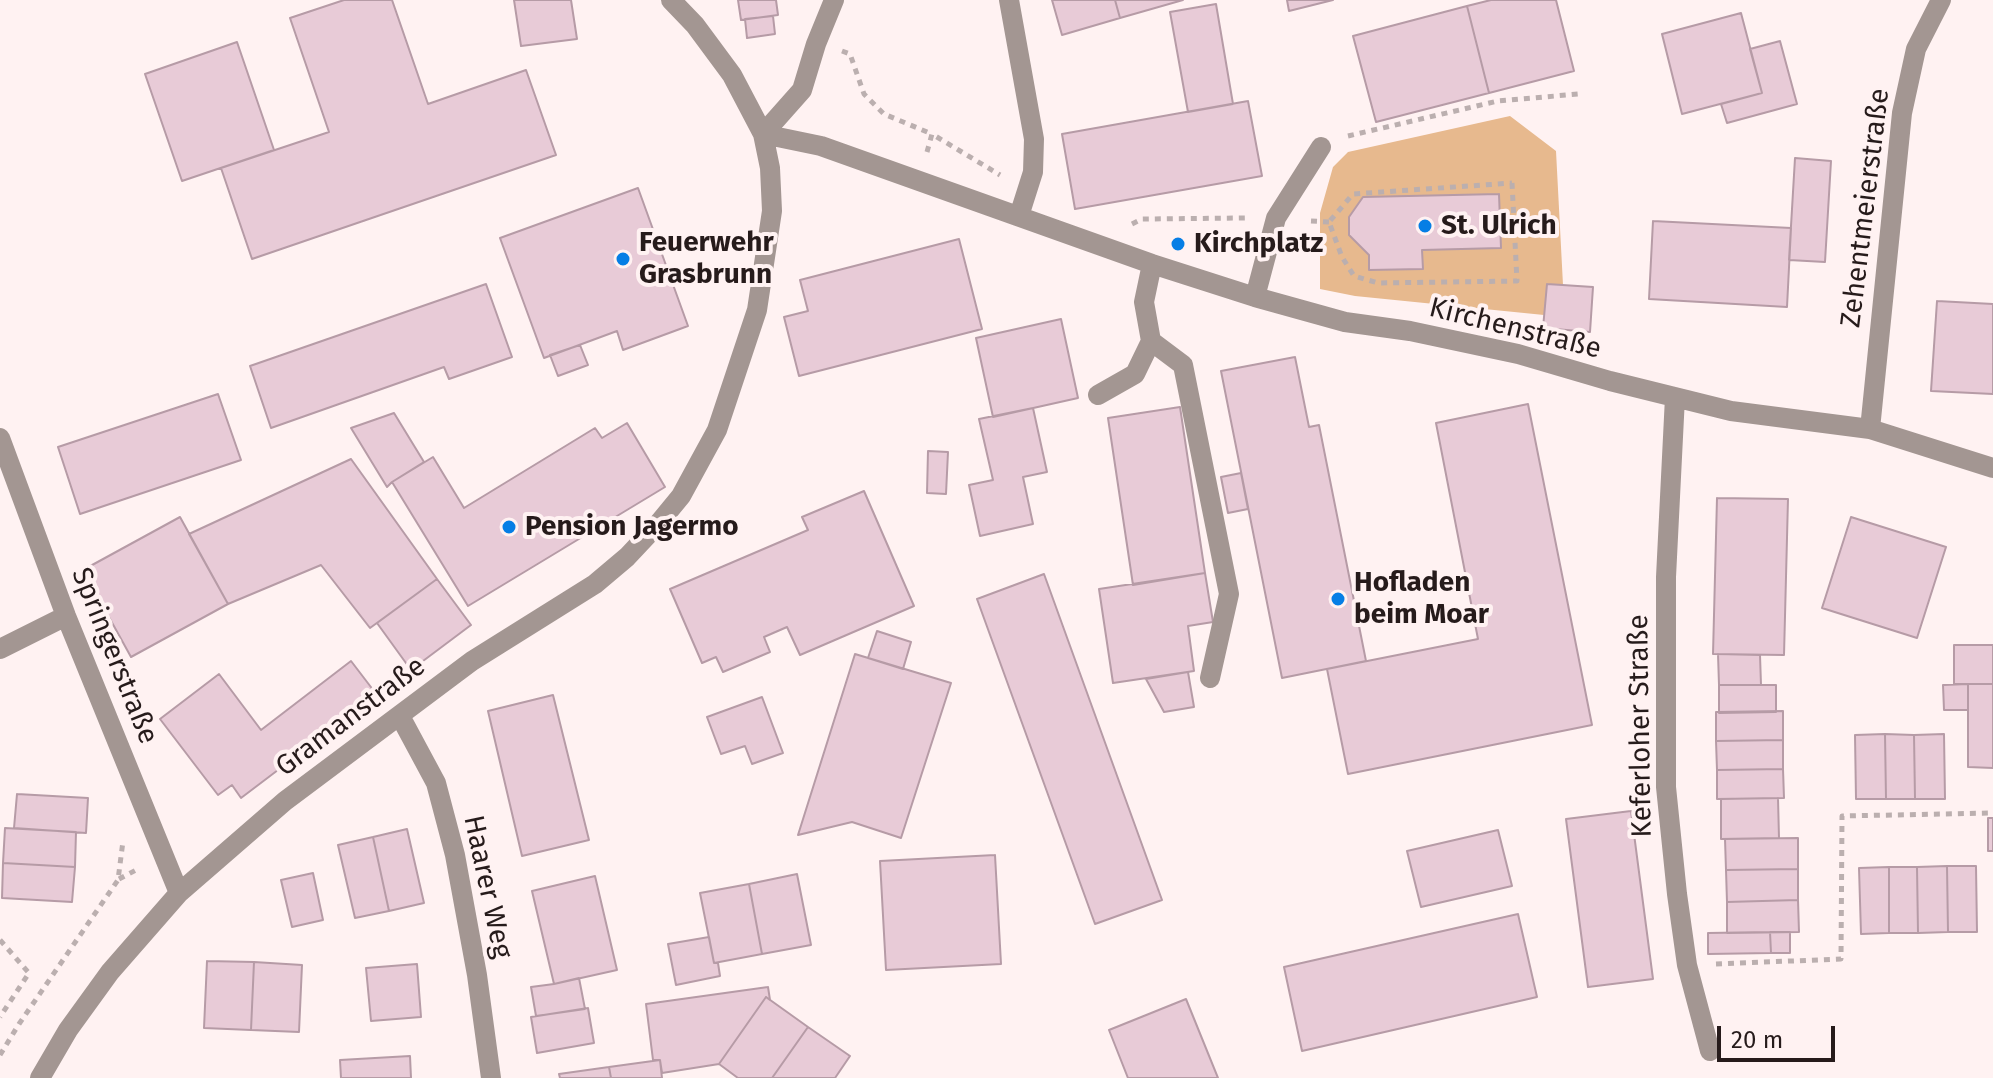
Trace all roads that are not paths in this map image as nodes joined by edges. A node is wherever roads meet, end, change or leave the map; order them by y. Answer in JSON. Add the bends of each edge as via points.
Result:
{"nodes":[{"id":1,"x":671,"y":0,"type":"edge"},
{"id":2,"x":834,"y":0,"type":"edge"},
{"id":3,"x":1009,"y":0,"type":"edge"},
{"id":4,"x":1941,"y":0,"type":"edge"},
{"id":5,"x":763,"y":134,"type":"junction"},
{"id":6,"x":1330,"y":142,"type":"road end"},
{"id":7,"x":1019,"y":216,"type":"junction"},
{"id":8,"x":1152,"y":264,"type":"junction"},
{"id":9,"x":1255,"y":297,"type":"junction"},
{"id":10,"x":1151,"y":341,"type":"junction"},
{"id":11,"x":1098,"y":395,"type":"dead end"},
{"id":12,"x":1675,"y":397,"type":"junction"},
{"id":13,"x":1870,"y":429,"type":"junction"},
{"id":14,"x":0,"y":438,"type":"edge"},
{"id":15,"x":1993,"y":468,"type":"edge"},
{"id":16,"x":66,"y":616,"type":"junction"},
{"id":17,"x":0,"y":649,"type":"edge"},
{"id":18,"x":1210,"y":678,"type":"dead end"},
{"id":19,"x":400,"y":716,"type":"junction"},
{"id":20,"x":179,"y":893,"type":"junction"},
{"id":21,"x":1710,"y":1051,"type":"dead end"},
{"id":22,"x":40,"y":1078,"type":"edge"},
{"id":23,"x":491,"y":1078,"type":"edge"}],
"edges":[{"from":1,"to":5,"type":"street","name":"Gramanstraße","via":[[732,75]]},
{"from":2,"to":5,"type":"street","via":[[802,90]]},
{"from":3,"to":7,"type":"street","via":[[1034,139],[1033,172]]},
{"from":4,"to":13,"type":"street","name":"Zehentmeierstraße","via":[[1916,49],[1902,113]]},
{"from":5,"to":7,"type":"street","name":"Kirchenstraße","via":[[821,146]]},
{"from":5,"to":19,"type":"street","name":"Gramanstraße","via":[[772,211],[757,310],[717,430],[681,496],[627,557],[595,584],[472,661]]},
{"from":6,"to":9,"type":"street","via":[[1276,218]]},
{"from":7,"to":8,"type":"street","name":"Kirchenstraße"},
{"from":8,"to":9,"type":"street","name":"Kirchenstraße"},
{"from":8,"to":10,"type":"street","via":[[1144,302]]},
{"from":9,"to":12,"type":"street","name":"Kirchenstraße","via":[[1345,322],[1518,354]]},
{"from":10,"to":11,"type":"street","via":[[1135,374]]},
{"from":10,"to":18,"type":"street","via":[[1183,365],[1229,594]]},
{"from":12,"to":13,"type":"street","name":"Kirchenstraße","via":[[1731,411]]},
{"from":12,"to":21,"type":"street","name":"Keferloher Straße","via":[[1666,577],[1666,787],[1687,965]]},
{"from":13,"to":15,"type":"street","name":"Kirchenstraße"},
{"from":14,"to":16,"type":"street","name":"Springerstraße"},
{"from":16,"to":17,"type":"street"},
{"from":16,"to":20,"type":"street","name":"Springerstraße"},
{"from":19,"to":20,"type":"street","name":"Gramanstraße","via":[[285,801]]},
{"from":19,"to":23,"type":"street","name":"Haarer Weg","via":[[436,783],[455,855]]},
{"from":20,"to":22,"type":"street","name":"Gramanstraße","via":[[110,972]]}]}
